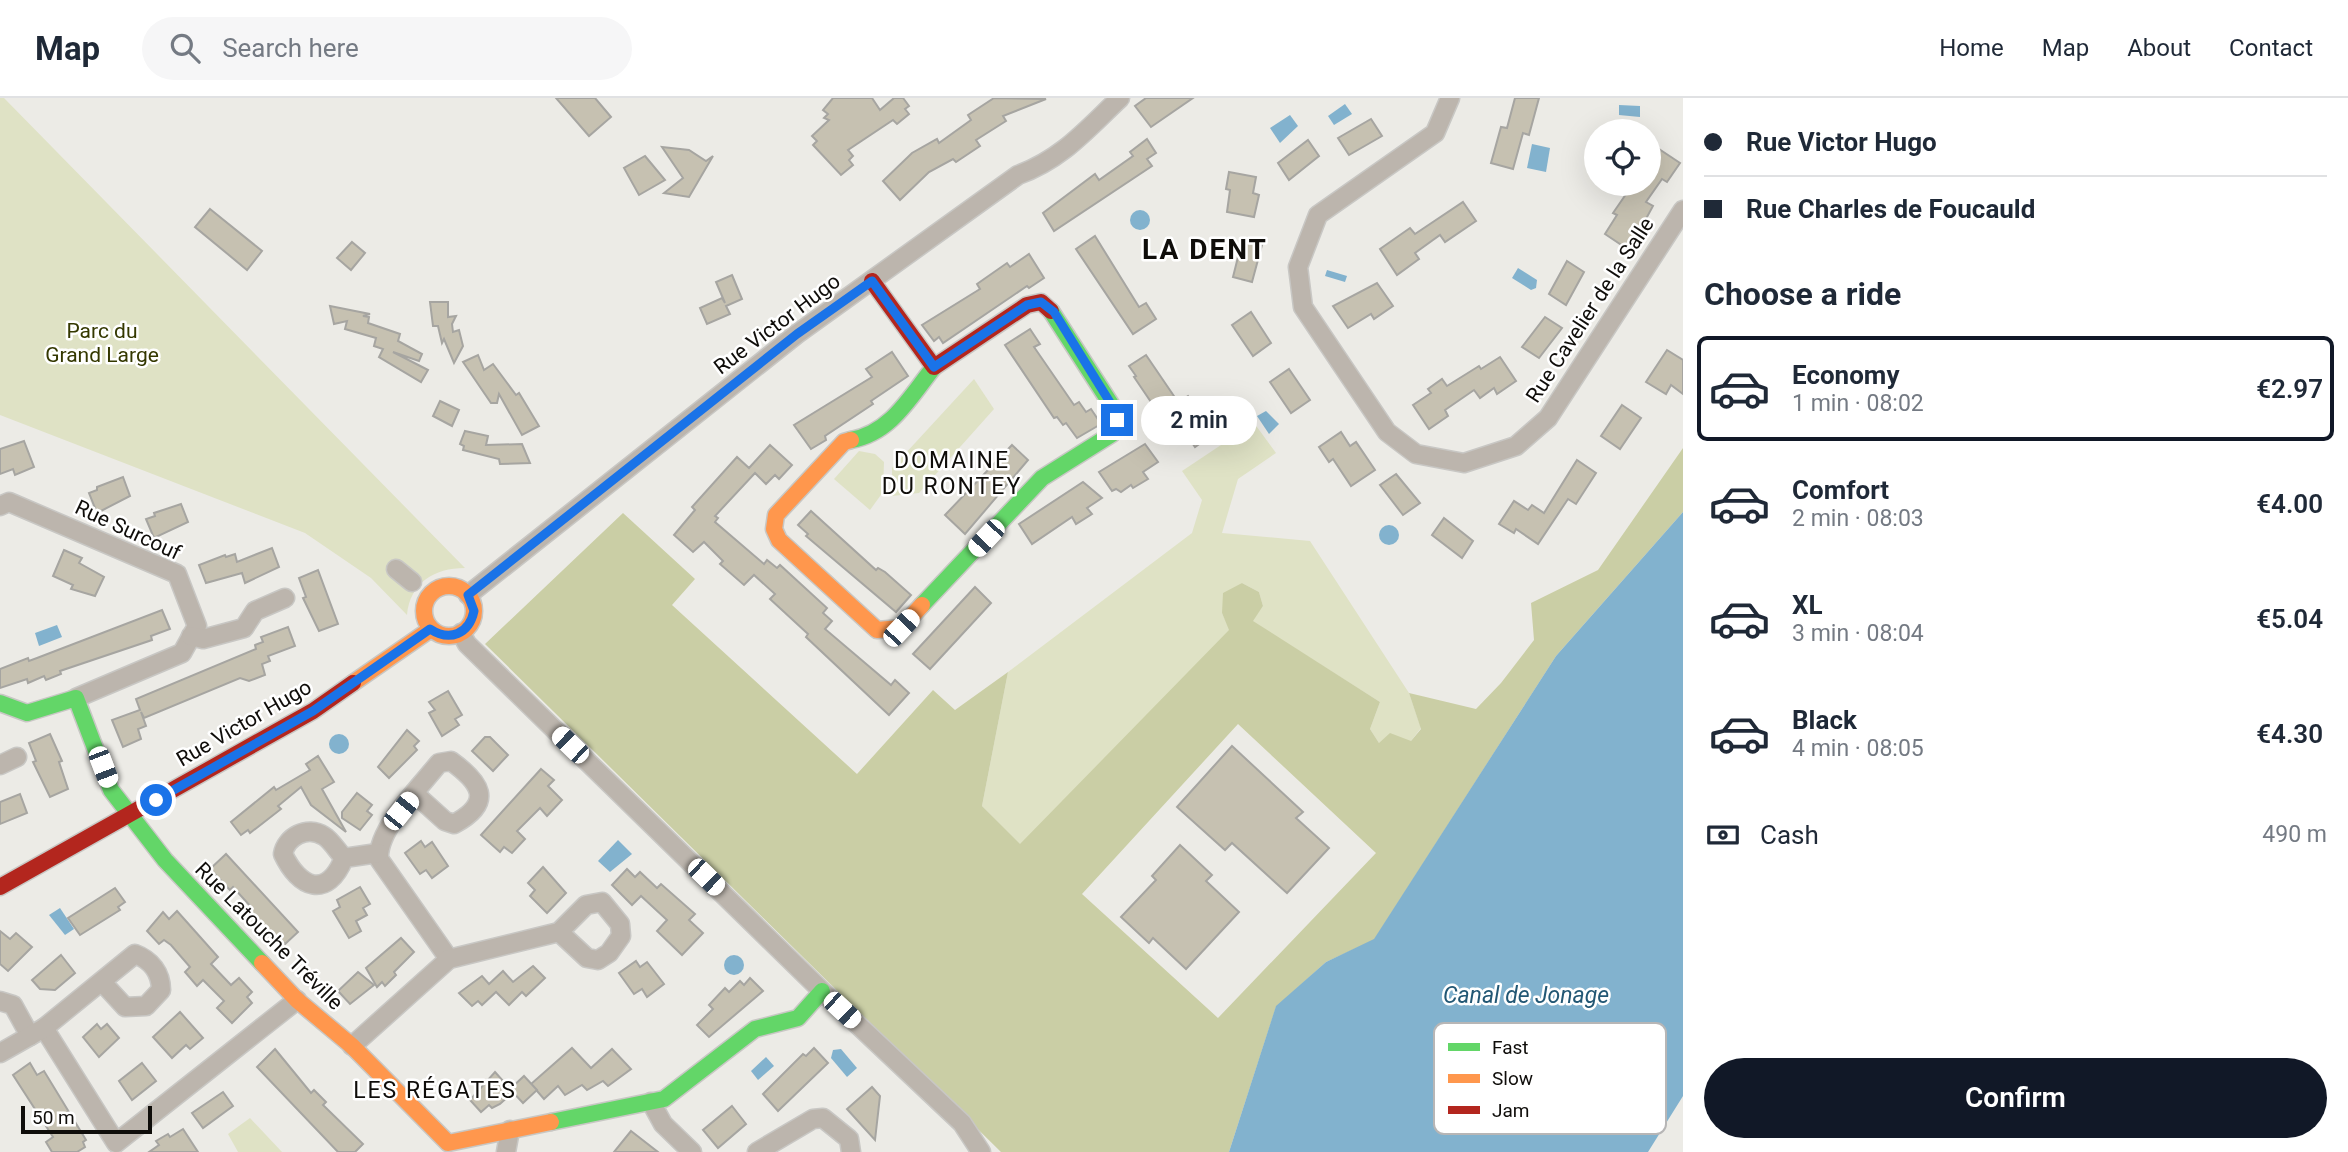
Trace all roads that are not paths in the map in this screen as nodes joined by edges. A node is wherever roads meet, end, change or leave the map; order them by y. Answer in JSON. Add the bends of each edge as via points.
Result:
{"nodes":[{"id":1,"x":1119,"y":98,"type":"edge"},
{"id":2,"x":1451,"y":98,"type":"edge"},
{"id":3,"x":1683,"y":210,"type":"edge"},
{"id":4,"x":872,"y":281,"type":"junction"},
{"id":5,"x":934,"y":367,"type":"junction"},
{"id":6,"x":0,"y":506,"type":"edge"},
{"id":7,"x":396,"y":569,"type":"dead end"},
{"id":8,"x":411,"y":582,"type":"dead end"},
{"id":9,"x":468,"y":595,"type":"junction"},
{"id":10,"x":285,"y":598,"type":"dead end"},
{"id":11,"x":430,"y":629,"type":"junction"},
{"id":12,"x":461,"y":633,"type":"junction"},
{"id":13,"x":191,"y":636,"type":"junction"},
{"id":14,"x":76,"y":698,"type":"junction"},
{"id":15,"x":0,"y":703,"type":"edge"},
{"id":16,"x":17,"y":757,"type":"dead end"},
{"id":17,"x":0,"y":765,"type":"edge"},
{"id":18,"x":415,"y":794,"type":"dead end"},
{"id":19,"x":128,"y":815,"type":"junction"},
{"id":20,"x":378,"y":853,"type":"junction"},
{"id":21,"x":344,"y":858,"type":"dead end"},
{"id":22,"x":0,"y":887,"type":"edge"},
{"id":23,"x":559,"y":932,"type":"dead end"},
{"id":24,"x":449,"y":959,"type":"junction"},
{"id":25,"x":102,"y":982,"type":"dead end"},
{"id":26,"x":822,"y":991,"type":"junction"},
{"id":27,"x":297,"y":1000,"type":"junction"},
{"id":28,"x":0,"y":1001,"type":"edge"},
{"id":29,"x":37,"y":1032,"type":"junction"},
{"id":30,"x":352,"y":1046,"type":"junction"},
{"id":31,"x":0,"y":1053,"type":"edge"},
{"id":32,"x":651,"y":1102,"type":"junction"},
{"id":33,"x":510,"y":1130,"type":"junction"},
{"id":34,"x":782,"y":1137,"type":"junction"},
{"id":35,"x":120,"y":1147,"type":"edge"},
{"id":36,"x":460,"y":1147,"type":"edge"},
{"id":37,"x":506,"y":1152,"type":"edge"},
{"id":38,"x":692,"y":1152,"type":"edge"},
{"id":39,"x":757,"y":1152,"type":"edge"},
{"id":40,"x":794,"y":1152,"type":"edge"},
{"id":41,"x":851,"y":1152,"type":"edge"},
{"id":42,"x":981,"y":1152,"type":"edge"}],
"edges":[{"from":1,"to":4,"type":"street","name":"Rue Victor Hugo","via":[[1046,165],[1018,175]]},
{"from":2,"to":3,"type":"street","name":"Rue Cavelier de la Salle","via":[[1435,133],[1318,215],[1298,267],[1303,307],[1387,432],[1416,454],[1464,463],[1516,446],[1548,418]]},
{"from":4,"to":5,"type":"street"},
{"from":4,"to":9,"type":"street","name":"Rue Victor Hugo","via":[[797,334]]},
{"from":5,"to":5,"type":"street","via":[[1027,305],[1041,302],[1054,312],[1116,412],[1117,425],[1112,434],[1042,478],[901,628],[877,630],[779,540],[774,529],[776,515],[844,442],[868,438],[882,429]]},
{"from":6,"to":13,"type":"street","name":"Rue Surcouf","via":[[9,502],[177,574],[197,626]]},
{"from":7,"to":8,"type":"street"},
{"from":9,"to":11,"type":"street","via":[[454,586],[432,592],[424,606]]},
{"from":9,"to":12,"type":"street","via":[[474,611]]},
{"from":10,"to":13,"type":"street","via":[[255,611],[244,628],[203,639]]},
{"from":11,"to":12,"type":"street","via":[[445,636]]},
{"from":11,"to":19,"type":"street","name":"Rue Victor Hugo","via":[[313,711]]},
{"from":12,"to":26,"type":"street","via":[[467,644]]},
{"from":13,"to":14,"type":"street","via":[[182,653]]},
{"from":14,"to":15,"type":"street","via":[[27,713]]},
{"from":14,"to":19,"type":"street","name":"Rue Latouche Tréville","via":[[111,790]]},
{"from":16,"to":17,"type":"street"},
{"from":18,"to":20,"type":"street","via":[[388,828]]},
{"from":19,"to":22,"type":"street","name":"Rue Victor Hugo"},
{"from":19,"to":27,"type":"street","name":"Rue Latouche Tréville"},
{"from":20,"to":21,"type":"street"},
{"from":20,"to":24,"type":"street"},
{"from":23,"to":24,"type":"street"},
{"from":24,"to":30,"type":"street"},
{"from":25,"to":29,"type":"street"},
{"from":26,"to":32,"type":"street","name":"Rue Latouche Tréville","via":[[798,1018],[755,1029],[664,1100]]},
{"from":26,"to":42,"type":"street","via":[[962,1123]]},
{"from":27,"to":30,"type":"street","name":"Rue Latouche Tréville"},
{"from":27,"to":35,"type":"street"},
{"from":28,"to":29,"type":"street","via":[[13,1005]]},
{"from":29,"to":31,"type":"street"},
{"from":29,"to":35,"type":"street"},
{"from":30,"to":36,"type":"street","name":"Rue Latouche Tréville","via":[[448,1143]]},
{"from":32,"to":33,"type":"street","name":"Rue Latouche Tréville"},
{"from":32,"to":38,"type":"street","via":[[663,1124]]},
{"from":33,"to":36,"type":"street","name":"Rue Latouche Tréville"},
{"from":33,"to":37,"type":"street"},
{"from":34,"to":39,"type":"street"},
{"from":34,"to":40,"type":"street"},
{"from":34,"to":41,"type":"street","via":[[823,1118],[849,1139]]}]}
